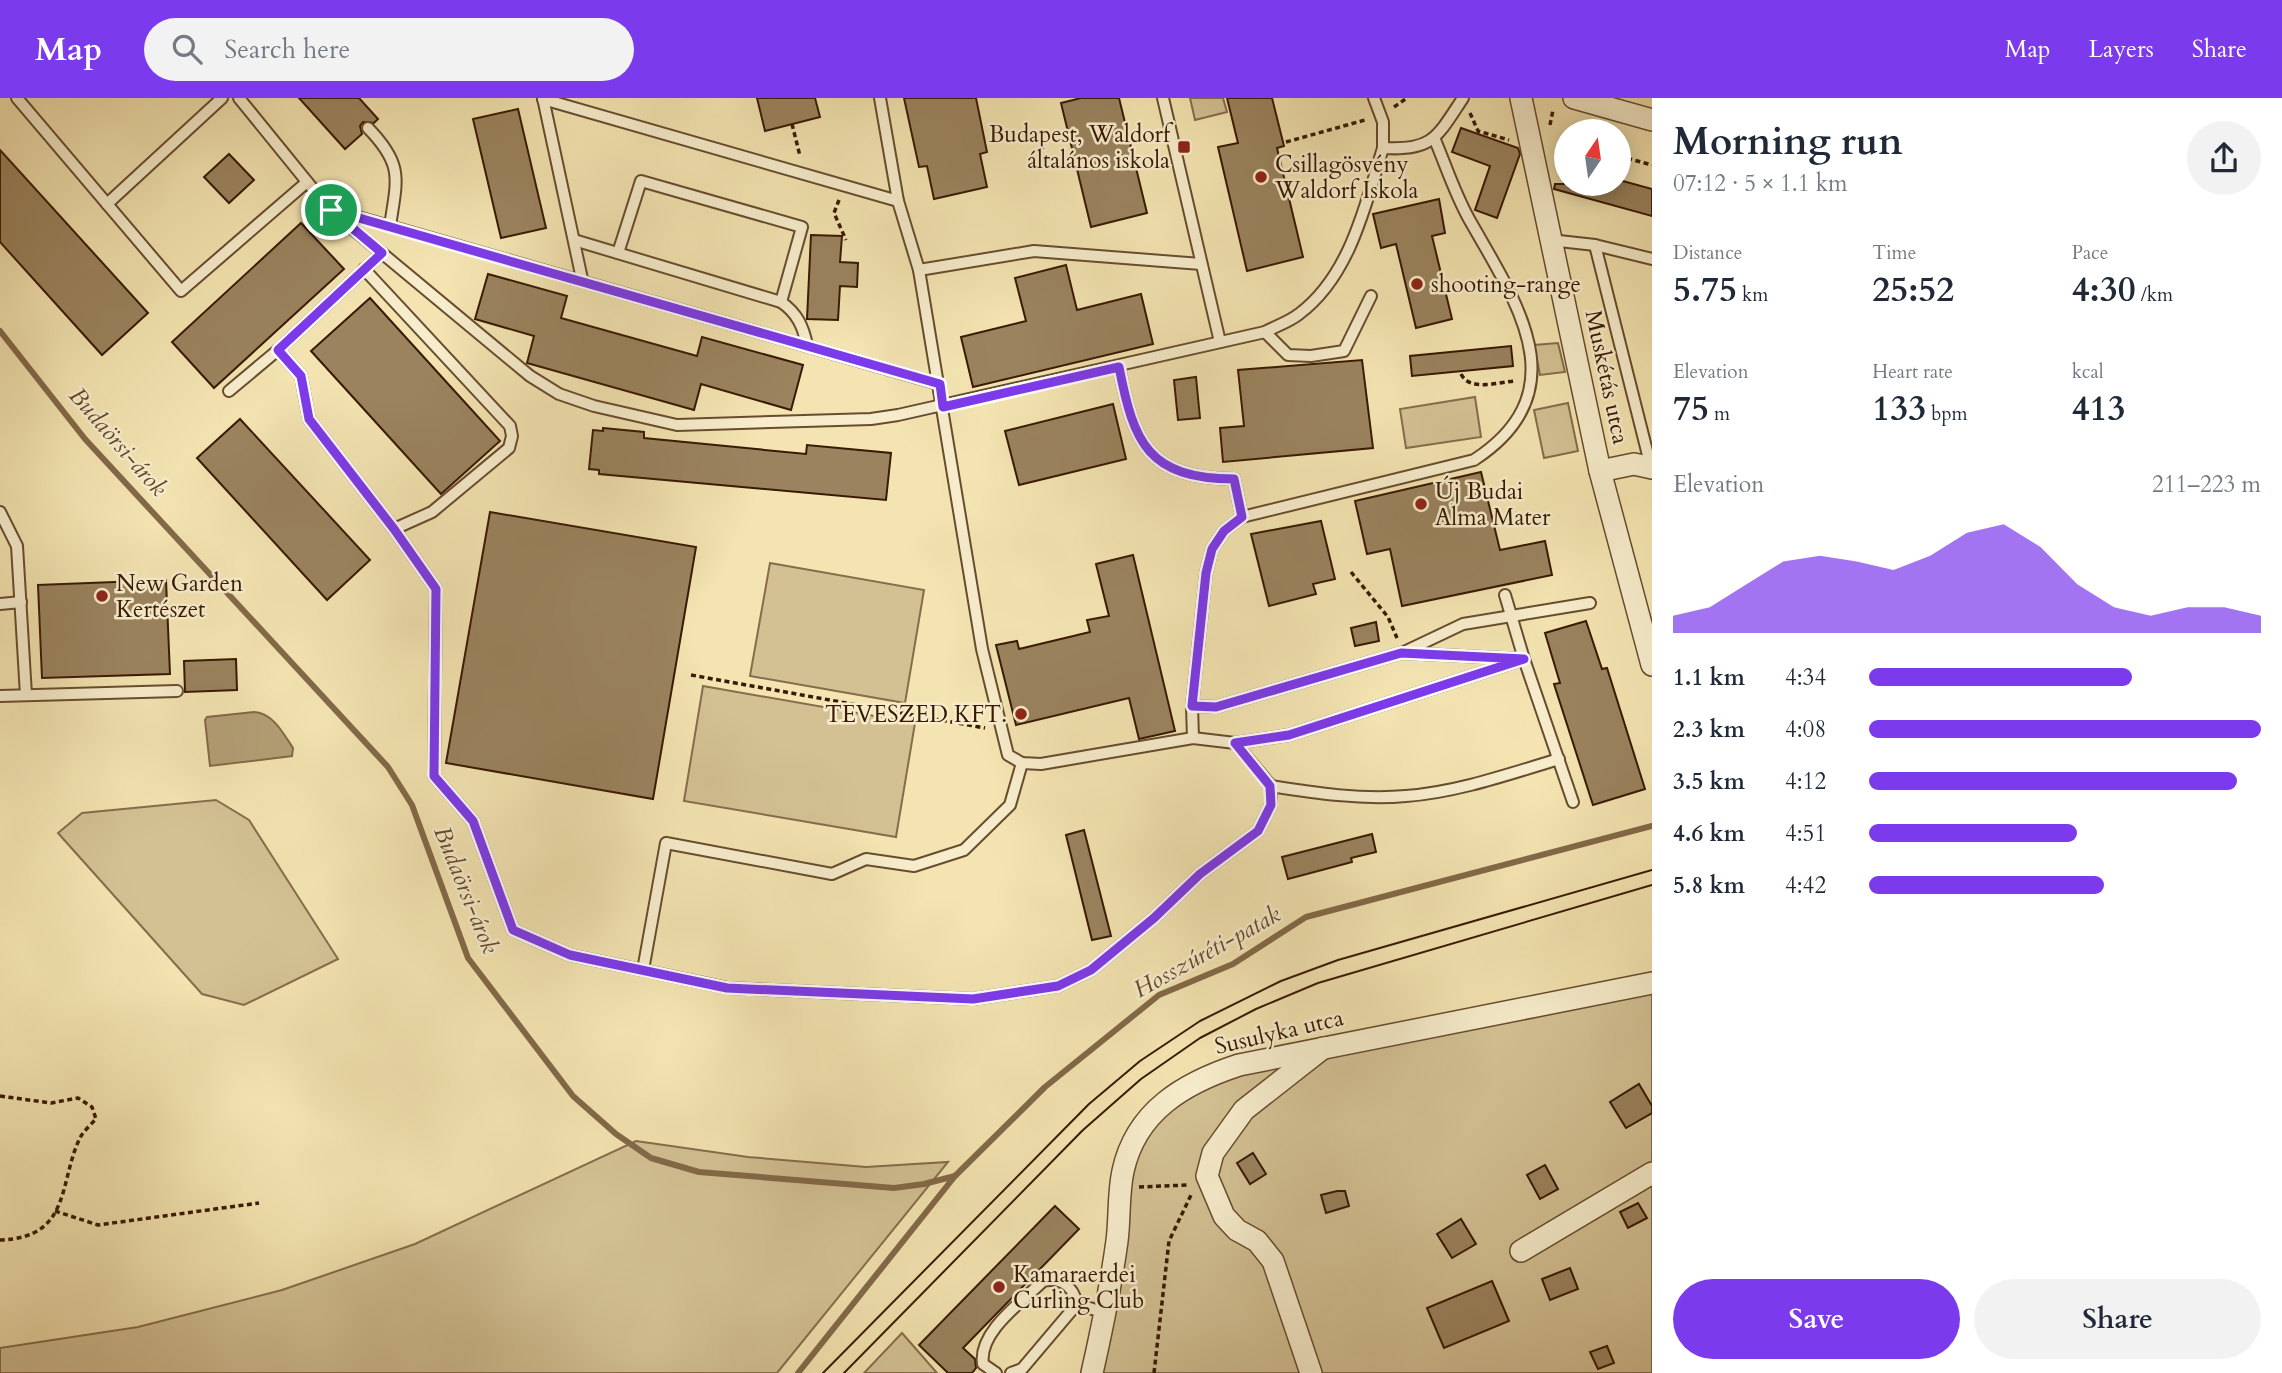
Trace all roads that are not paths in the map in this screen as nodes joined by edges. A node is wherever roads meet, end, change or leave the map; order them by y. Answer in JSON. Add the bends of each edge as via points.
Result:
{"nodes":[{"id":1,"x":18,"y":98,"type":"edge"},
{"id":2,"x":222,"y":98,"type":"edge"},
{"id":3,"x":239,"y":98,"type":"edge"},
{"id":4,"x":880,"y":98,"type":"edge"},
{"id":5,"x":1163,"y":98,"type":"edge"},
{"id":6,"x":1374,"y":98,"type":"edge"},
{"id":7,"x":1463,"y":98,"type":"edge"},
{"id":8,"x":1521,"y":98,"type":"edge"},
{"id":9,"x":1574,"y":98,"type":"edge"},
{"id":10,"x":543,"y":99,"type":"edge"},
{"id":11,"x":1652,"y":120,"type":"edge"},
{"id":12,"x":368,"y":128,"type":"dead end"},
{"id":13,"x":1435,"y":140,"type":"junction"},
{"id":14,"x":1382,"y":148,"type":"junction"},
{"id":15,"x":307,"y":183,"type":"junction"},
{"id":16,"x":898,"y":201,"type":"junction"},
{"id":17,"x":107,"y":204,"type":"junction"},
{"id":18,"x":331,"y":210,"type":"junction"},
{"id":19,"x":390,"y":226,"type":"junction"},
{"id":20,"x":574,"y":240,"type":"junction"},
{"id":21,"x":1550,"y":240,"type":"junction"},
{"id":22,"x":1595,"y":245,"type":"junction"},
{"id":23,"x":382,"y":253,"type":"junction"},
{"id":24,"x":618,"y":253,"type":"junction"},
{"id":25,"x":1652,"y":259,"type":"edge"},
{"id":26,"x":1201,"y":264,"type":"junction"},
{"id":27,"x":364,"y":269,"type":"junction"},
{"id":28,"x":919,"y":270,"type":"junction"},
{"id":29,"x":582,"y":279,"type":"junction"},
{"id":30,"x":1371,"y":296,"type":"dead end"},
{"id":31,"x":781,"y":302,"type":"junction"},
{"id":32,"x":1265,"y":332,"type":"junction"},
{"id":33,"x":1220,"y":342,"type":"junction"},
{"id":34,"x":807,"y":345,"type":"junction"},
{"id":35,"x":278,"y":350,"type":"junction"},
{"id":36,"x":1119,"y":367,"type":"junction"},
{"id":37,"x":940,"y":384,"type":"junction"},
{"id":38,"x":229,"y":391,"type":"dead end"},
{"id":39,"x":943,"y":407,"type":"junction"},
{"id":40,"x":1651,"y":467,"type":"edge"},
{"id":41,"x":1600,"y":471,"type":"junction"},
{"id":42,"x":0,"y":512,"type":"edge"},
{"id":43,"x":1242,"y":517,"type":"junction"},
{"id":44,"x":394,"y":529,"type":"junction"},
{"id":45,"x":1505,"y":596,"type":"dead end"},
{"id":46,"x":21,"y":602,"type":"junction"},
{"id":47,"x":1590,"y":603,"type":"dead end"},
{"id":48,"x":0,"y":604,"type":"edge"},
{"id":49,"x":1511,"y":617,"type":"junction"},
{"id":50,"x":1401,"y":653,"type":"junction"},
{"id":51,"x":1524,"y":659,"type":"junction"},
{"id":52,"x":1652,"y":665,"type":"edge"},
{"id":53,"x":177,"y":691,"type":"dead end"},
{"id":54,"x":26,"y":695,"type":"junction"},
{"id":55,"x":0,"y":696,"type":"edge"},
{"id":56,"x":1192,"y":706,"type":"junction"},
{"id":57,"x":1193,"y":738,"type":"junction"},
{"id":58,"x":1235,"y":743,"type":"junction"},
{"id":59,"x":1559,"y":759,"type":"junction"},
{"id":60,"x":1021,"y":763,"type":"junction"},
{"id":61,"x":1270,"y":786,"type":"junction"},
{"id":62,"x":1573,"y":802,"type":"dead end"},
{"id":63,"x":643,"y":970,"type":"junction"},
{"id":64,"x":1652,"y":983,"type":"edge"},
{"id":65,"x":1324,"y":1047,"type":"junction"},
{"id":66,"x":1652,"y":1173,"type":"edge"},
{"id":67,"x":1521,"y":1251,"type":"dead end"},
{"id":68,"x":1077,"y":1304,"type":"junction"},
{"id":69,"x":1105,"y":1313,"type":"junction"},
{"id":70,"x":996,"y":1373,"type":"edge"},
{"id":71,"x":1011,"y":1373,"type":"edge"},
{"id":72,"x":1093,"y":1373,"type":"edge"},
{"id":73,"x":1311,"y":1373,"type":"edge"}],
"edges":[{"from":1,"to":17,"type":"lane"},
{"from":2,"to":17,"type":"lane"},
{"from":3,"to":15,"type":"lane"},
{"from":4,"to":16,"type":"lane"},
{"from":5,"to":26,"type":"lane"},
{"from":6,"to":14,"type":"lane","via":[[1381,116]]},
{"from":7,"to":13,"type":"lane"},
{"from":8,"to":21,"type":"street","name":"Muskétás utca"},
{"from":9,"to":11,"type":"street"},
{"from":10,"to":16,"type":"lane"},
{"from":10,"to":20,"type":"lane"},
{"from":12,"to":19,"type":"lane","via":[[394,164]]},
{"from":13,"to":14,"type":"lane","via":[[1410,150]]},
{"from":13,"to":43,"type":"lane","via":[[1467,217],[1517,310],[1528,345],[1531,379],[1525,407],[1498,444],[1474,460]]},
{"from":14,"to":32,"type":"lane","via":[[1340,267],[1323,292],[1298,315]]},
{"from":15,"to":17,"type":"lane","via":[[181,291]]},
{"from":15,"to":18,"type":"lane"},
{"from":16,"to":28,"type":"lane"},
{"from":18,"to":19,"type":"lane"},
{"from":18,"to":23,"type":"lane"},
{"from":19,"to":29,"type":"lane"},
{"from":20,"to":24,"type":"lane"},
{"from":20,"to":29,"type":"lane"},
{"from":21,"to":22,"type":"lane"},
{"from":21,"to":41,"type":"street","name":"Muskétás utca"},
{"from":22,"to":25,"type":"lane"},
{"from":22,"to":40,"type":"lane"},
{"from":23,"to":27,"type":"lane"},
{"from":23,"to":39,"type":"lane","via":[[530,376],[559,394],[594,406],[677,425],[871,419]]},
{"from":24,"to":31,"type":"lane"},
{"from":24,"to":31,"type":"lane","via":[[641,181],[802,227]]},
{"from":26,"to":28,"type":"lane","via":[[1034,251]]},
{"from":26,"to":33,"type":"lane"},
{"from":27,"to":35,"type":"lane"},
{"from":27,"to":44,"type":"lane","via":[[510,426],[512,436],[509,448],[432,512]]},
{"from":28,"to":37,"type":"lane"},
{"from":29,"to":34,"type":"lane"},
{"from":30,"to":32,"type":"lane","via":[[1344,351],[1288,355]]},
{"from":31,"to":34,"type":"lane","via":[[800,321]]},
{"from":32,"to":33,"type":"lane"},
{"from":33,"to":36,"type":"lane"},
{"from":34,"to":37,"type":"lane"},
{"from":35,"to":38,"type":"lane"},
{"from":35,"to":44,"type":"lane","via":[[301,376],[309,419]]},
{"from":36,"to":39,"type":"lane"},
{"from":36,"to":43,"type":"lane","via":[[1131,424],[1150,453],[1185,474],[1234,479]]},
{"from":37,"to":39,"type":"lane"},
{"from":39,"to":60,"type":"lane","via":[[982,649],[1008,755]]},
{"from":40,"to":41,"type":"street","via":[[1633,464]]},
{"from":41,"to":52,"type":"street","name":"Muskétás utca"},
{"from":42,"to":46,"type":"lane","via":[[17,546]]},
{"from":43,"to":56,"type":"lane","via":[[1224,531],[1212,549]]},
{"from":44,"to":63,"type":"lane","via":[[436,589],[434,776],[473,821],[513,930],[570,955]]},
{"from":45,"to":49,"type":"lane"},
{"from":46,"to":48,"type":"lane"},
{"from":46,"to":54,"type":"lane"},
{"from":47,"to":49,"type":"lane"},
{"from":49,"to":50,"type":"lane","via":[[1463,624]]},
{"from":49,"to":51,"type":"lane"},
{"from":50,"to":51,"type":"lane"},
{"from":50,"to":56,"type":"lane","via":[[1216,707]]},
{"from":51,"to":58,"type":"lane","via":[[1289,735]]},
{"from":51,"to":59,"type":"lane"},
{"from":53,"to":54,"type":"lane"},
{"from":54,"to":55,"type":"lane"},
{"from":56,"to":57,"type":"lane"},
{"from":57,"to":58,"type":"lane"},
{"from":57,"to":60,"type":"lane","via":[[1041,764]]},
{"from":58,"to":61,"type":"lane"},
{"from":59,"to":61,"type":"lane","via":[[1469,786],[1405,796],[1329,795]]},
{"from":59,"to":62,"type":"lane"},
{"from":60,"to":63,"type":"lane","via":[[1010,804],[964,850],[914,866],[866,859],[832,874],[666,843]]},
{"from":61,"to":63,"type":"lane","via":[[1271,805],[1258,831],[1200,874],[1091,970],[1058,986],[973,999],[727,988]]},
{"from":64,"to":65,"type":"street","name":"Susulyka utca"},
{"from":65,"to":69,"type":"street","name":"Susulyka utca","via":[[1208,1075],[1159,1106],[1139,1129],[1121,1186]]},
{"from":65,"to":73,"type":"street","via":[[1244,1110],[1213,1153],[1207,1176],[1224,1216],[1257,1241],[1273,1261]]},
{"from":66,"to":67,"type":"street"},
{"from":68,"to":69,"type":"lane"},
{"from":68,"to":70,"type":"lane","via":[[1075,1293],[1064,1283],[1043,1281],[987,1338],[981,1350],[983,1364]]},
{"from":68,"to":71,"type":"lane","via":[[1022,1369]]},
{"from":69,"to":72,"type":"street","name":"Susulyka utca"}]}
